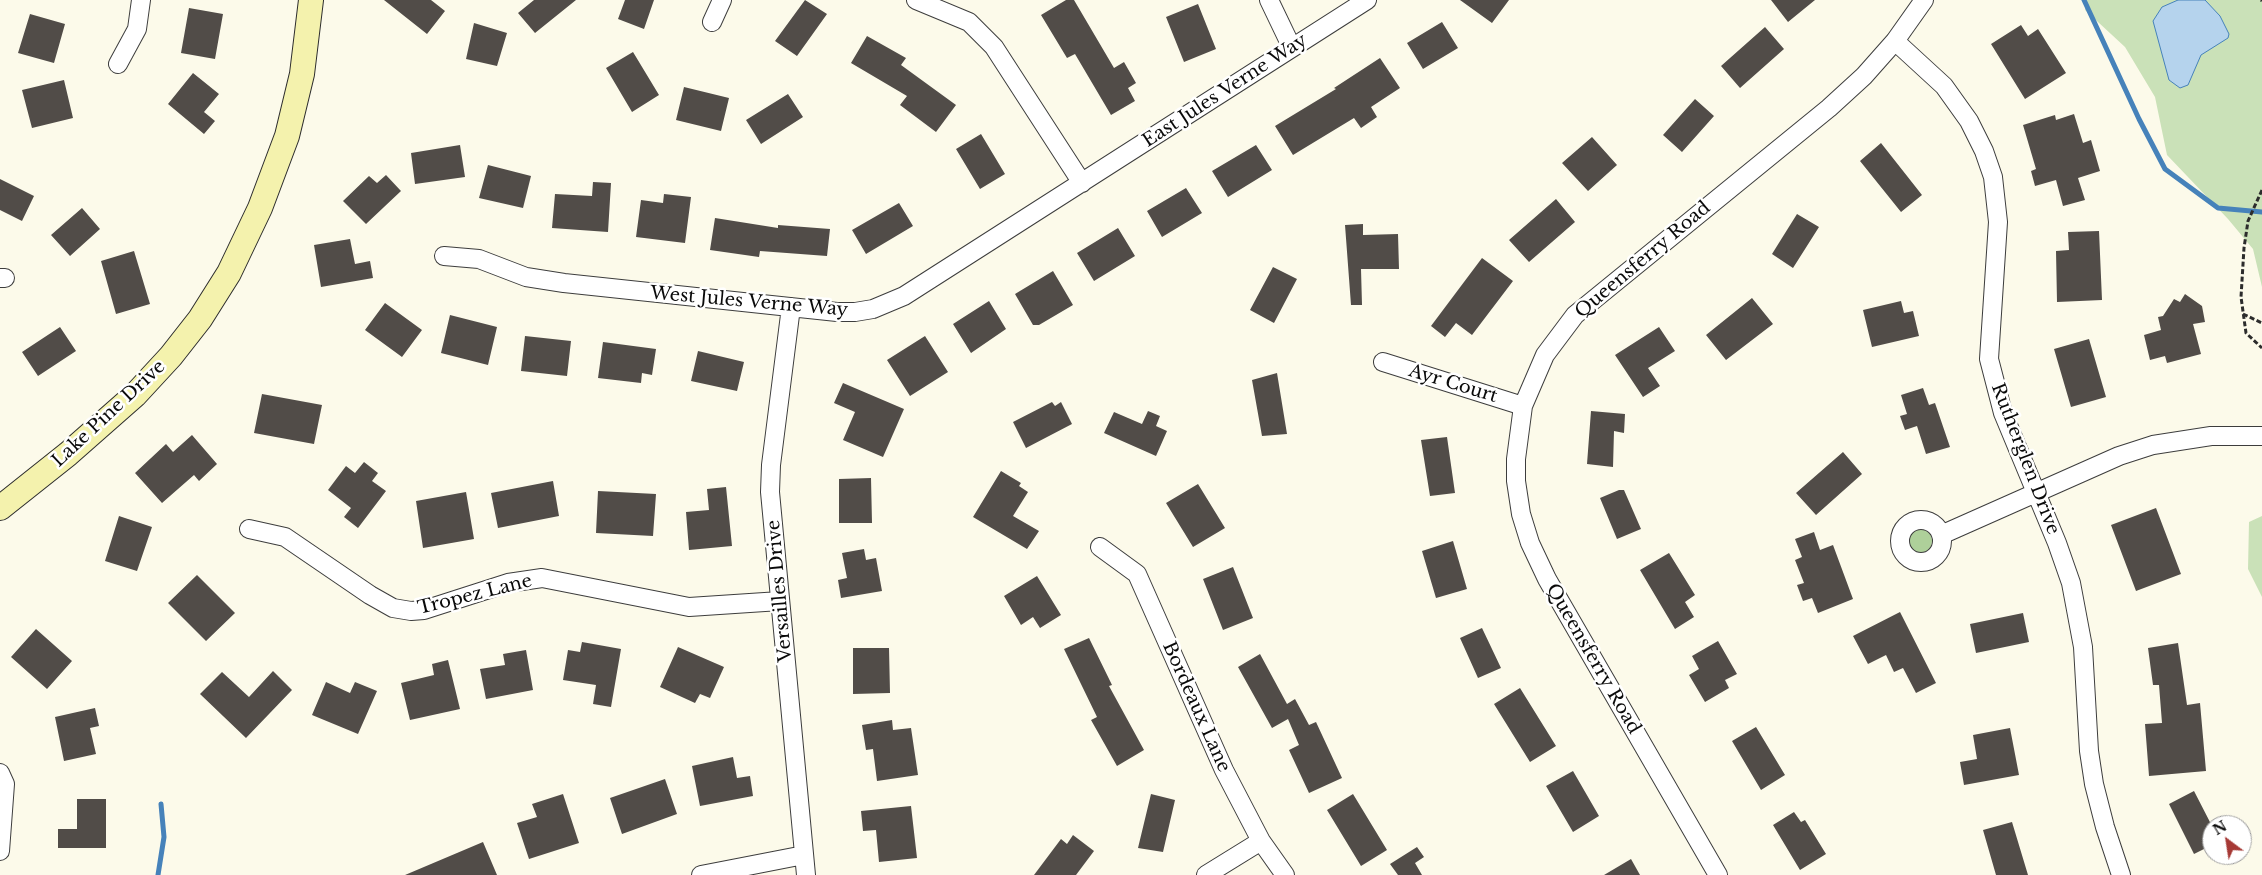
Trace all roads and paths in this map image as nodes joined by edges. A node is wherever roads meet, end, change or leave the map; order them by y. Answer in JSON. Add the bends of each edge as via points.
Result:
{"nodes":[{"id":1,"x":141,"y":0,"type":"edge"},
{"id":2,"x":311,"y":0,"type":"edge"},
{"id":3,"x":722,"y":0,"type":"edge"},
{"id":4,"x":916,"y":0,"type":"edge"},
{"id":5,"x":1269,"y":0,"type":"edge"},
{"id":6,"x":1367,"y":0,"type":"edge"},
{"id":7,"x":1924,"y":0,"type":"edge"},
{"id":8,"x":712,"y":22,"type":"dead end"},
{"id":9,"x":1895,"y":41,"type":"junction"},
{"id":10,"x":1292,"y":48,"type":"junction"},
{"id":11,"x":118,"y":64,"type":"dead end"},
{"id":12,"x":1082,"y":183,"type":"junction"},
{"id":13,"x":2262,"y":190,"type":"edge"},
{"id":14,"x":444,"y":256,"type":"dead end"},
{"id":15,"x":791,"y":308,"type":"junction"},
{"id":16,"x":2243,"y":314,"type":"junction"},
{"id":17,"x":2262,"y":323,"type":"edge"},
{"id":18,"x":2262,"y":348,"type":"edge"},
{"id":19,"x":1383,"y":362,"type":"dead end"},
{"id":20,"x":1523,"y":406,"type":"junction"},
{"id":21,"x":2262,"y":436,"type":"edge"},
{"id":22,"x":2035,"y":492,"type":"junction"},
{"id":23,"x":0,"y":508,"type":"edge"},
{"id":24,"x":250,"y":529,"type":"dead end"},
{"id":25,"x":1941,"y":535,"type":"dead end"},
{"id":26,"x":1100,"y":547,"type":"dead end"},
{"id":27,"x":780,"y":601,"type":"junction"},
{"id":28,"x":0,"y":773,"type":"edge"},
{"id":29,"x":1261,"y":841,"type":"junction"},
{"id":30,"x":0,"y":851,"type":"edge"},
{"id":31,"x":804,"y":854,"type":"junction"},
{"id":32,"x":701,"y":875,"type":"edge"},
{"id":33,"x":806,"y":875,"type":"edge"},
{"id":34,"x":1206,"y":875,"type":"edge"},
{"id":35,"x":1285,"y":875,"type":"edge"},
{"id":36,"x":1718,"y":875,"type":"edge"},
{"id":37,"x":2121,"y":875,"type":"edge"}],
"edges":[{"from":1,"to":11,"type":"street","via":[[138,29]]},
{"from":2,"to":23,"type":"main road","name":"Lake Pine Drive","via":[[302,74],[287,136],[260,208],[224,280],[200,319],[135,395]]},
{"from":3,"to":8,"type":"street"},
{"from":4,"to":12,"type":"street","via":[[969,22],[994,47]]},
{"from":5,"to":10,"type":"street"},
{"from":6,"to":10,"type":"street","name":"East Jules Verne Way"},
{"from":7,"to":9,"type":"street","name":"Queensferry Road"},
{"from":9,"to":20,"type":"street","name":"Queensferry Road","via":[[1829,108],[1575,315],[1545,355]]},
{"from":9,"to":22,"type":"street","name":"Rutherglen Drive","via":[[1944,86],[1984,151],[1993,178],[1998,222],[1989,359],[2003,413]]},
{"from":10,"to":12,"type":"street","name":"East Jules Verne Way"},
{"from":12,"to":15,"type":"street","name":"West Jules Verne Way","via":[[904,296],[873,309],[856,312]]},
{"from":13,"to":16,"type":"path","via":[[2248,221],[2243,258]]},
{"from":14,"to":15,"type":"street","name":"West Jules Verne Way","via":[[479,260],[526,277],[564,283]]},
{"from":15,"to":27,"type":"street","name":"Versailles Drive","via":[[771,465],[770,492]]},
{"from":16,"to":17,"type":"path"},
{"from":16,"to":18,"type":"path","via":[[2246,333]]},
{"from":19,"to":20,"type":"street","name":"Ayr Court"},
{"from":20,"to":36,"type":"street","name":"Queensferry Road","via":[[1516,481],[1530,543],[1547,580]]},
{"from":21,"to":22,"type":"street","via":[[2211,436],[2153,445]]},
{"from":22,"to":25,"type":"street"},
{"from":22,"to":37,"type":"street","name":"Rutherglen Drive","via":[[2057,543],[2075,600],[2083,647],[2094,784]]},
{"from":24,"to":27,"type":"street","name":"Tropez Lane","via":[[285,538],[370,595],[393,608],[411,611],[424,610],[508,583],[542,578],[689,607]]},
{"from":26,"to":29,"type":"street","name":"Bordeaux Lane","via":[[1137,574],[1224,770]]},
{"from":27,"to":31,"type":"street","name":"Versailles Drive"},
{"from":28,"to":30,"type":"street","via":[[5,784]]},
{"from":29,"to":34,"type":"street"},
{"from":29,"to":35,"type":"street","name":"Bordeaux Lane"},
{"from":31,"to":32,"type":"street"},
{"from":31,"to":33,"type":"street","name":"Versailles Drive"}]}
